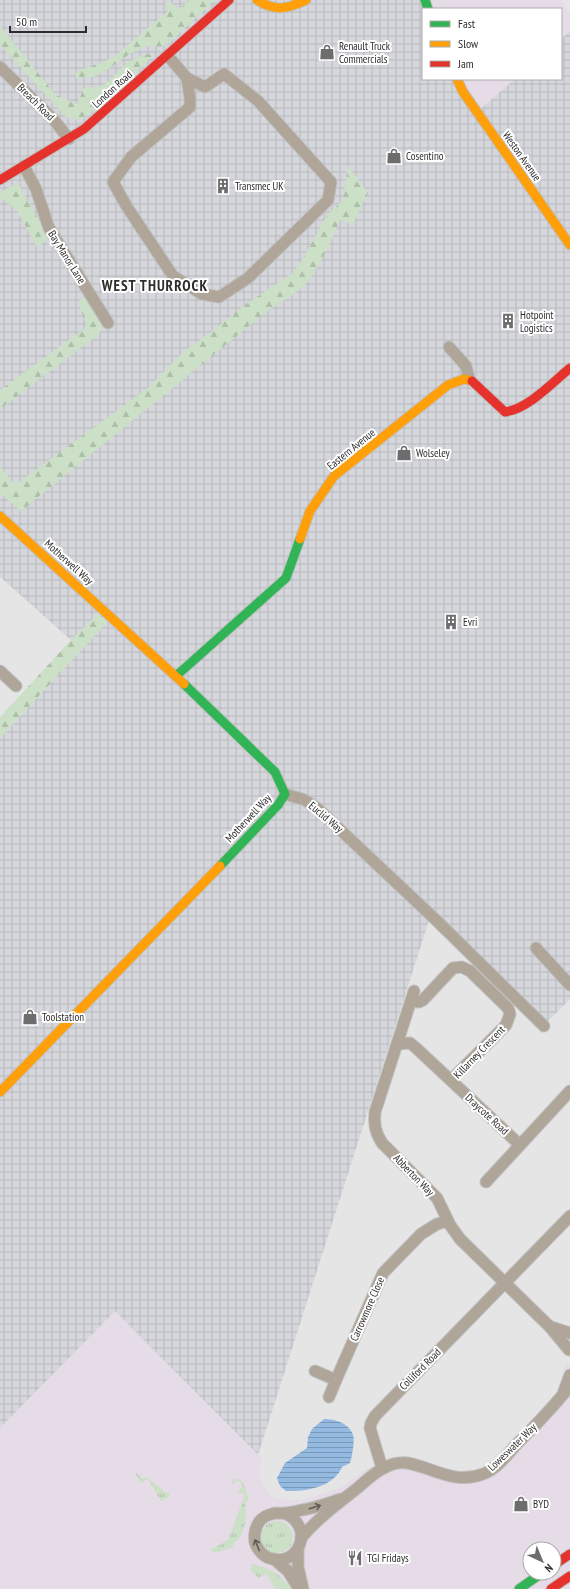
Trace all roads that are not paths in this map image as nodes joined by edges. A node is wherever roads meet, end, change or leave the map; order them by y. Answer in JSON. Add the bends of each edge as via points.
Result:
{"nodes":[{"id":1,"x":229,"y":0,"type":"edge"},
{"id":2,"x":257,"y":0,"type":"edge"},
{"id":3,"x":306,"y":0,"type":"edge"},
{"id":4,"x":168,"y":56,"type":"junction"},
{"id":5,"x":0,"y":67,"type":"edge"},
{"id":6,"x":187,"y":78,"type":"junction"},
{"id":7,"x":457,"y":80,"type":"edge"},
{"id":8,"x":69,"y":139,"type":"junction"},
{"id":9,"x":24,"y":166,"type":"junction"},
{"id":10,"x":0,"y":180,"type":"edge"},
{"id":11,"x":570,"y":245,"type":"edge"},
{"id":12,"x":108,"y":322,"type":"dead end"},
{"id":13,"x":449,"y":347,"type":"dead end"},
{"id":14,"x":570,"y":368,"type":"edge"},
{"id":15,"x":469,"y":379,"type":"junction"},
{"id":16,"x":0,"y":516,"type":"edge"},
{"id":17,"x":0,"y":671,"type":"edge"},
{"id":18,"x":176,"y":676,"type":"junction"},
{"id":19,"x":16,"y":686,"type":"dead end"},
{"id":20,"x":285,"y":794,"type":"junction"},
{"id":21,"x":536,"y":948,"type":"dead end"},
{"id":22,"x":570,"y":985,"type":"edge"},
{"id":23,"x":413,"y":996,"type":"joint"},
{"id":24,"x":544,"y":1026,"type":"dead end"},
{"id":25,"x":397,"y":1044,"type":"junction"},
{"id":26,"x":451,"y":1080,"type":"junction"},
{"id":27,"x":570,"y":1091,"type":"edge"},
{"id":28,"x":0,"y":1092,"type":"edge"},
{"id":29,"x":520,"y":1145,"type":"junction"},
{"id":30,"x":486,"y":1182,"type":"dead end"},
{"id":31,"x":570,"y":1216,"type":"edge"},
{"id":32,"x":448,"y":1221,"type":"junction"},
{"id":33,"x":505,"y":1283,"type":"junction"},
{"id":34,"x":550,"y":1327,"type":"junction"},
{"id":35,"x":570,"y":1333,"type":"edge"},
{"id":36,"x":570,"y":1349,"type":"edge"},
{"id":37,"x":314,"y":1371,"type":"dead end"},
{"id":38,"x":570,"y":1375,"type":"edge"},
{"id":39,"x":336,"y":1380,"type":"junction"},
{"id":40,"x":570,"y":1386,"type":"edge"},
{"id":41,"x":562,"y":1396,"type":"junction"},
{"id":42,"x":329,"y":1397,"type":"dead end"},
{"id":43,"x":382,"y":1468,"type":"junction"},
{"id":44,"x":345,"y":1497,"type":"junction"},
{"id":45,"x":284,"y":1514,"type":"junction"},
{"id":46,"x":301,"y":1538,"type":"junction"},
{"id":47,"x":298,"y":1549,"type":"junction"},
{"id":48,"x":274,"y":1559,"type":"junction"},
{"id":49,"x":570,"y":1576,"type":"edge"},
{"id":50,"x":530,"y":1581,"type":"edge"},
{"id":51,"x":299,"y":1589,"type":"edge"},
{"id":52,"x":303,"y":1589,"type":"edge"},
{"id":53,"x":519,"y":1589,"type":"edge"},
{"id":54,"x":551,"y":1589,"type":"edge"}],
"edges":[{"from":1,"to":4,"type":"street","name":"London Road"},
{"from":2,"to":3,"type":"street","via":[[266,6],[281,9]]},
{"from":4,"to":6,"type":"street"},
{"from":4,"to":8,"type":"street","name":"London Road","via":[[98,118]]},
{"from":5,"to":8,"type":"street","name":"Breach Road","via":[[54,120]]},
{"from":6,"to":6,"type":"street","via":[[205,87],[224,74],[258,101],[331,182],[328,200],[248,278],[219,297],[202,294],[173,276],[113,182],[131,157],[190,107]]},
{"from":7,"to":11,"type":"street","name":"Weston Avenue","via":[[463,92]]},
{"from":8,"to":9,"type":"street","name":"London Road"},
{"from":9,"to":10,"type":"street","name":"London Road"},
{"from":9,"to":12,"type":"street","name":"Bay Manor Lane","via":[[36,189],[49,228]]},
{"from":13,"to":15,"type":"street","via":[[466,366]]},
{"from":14,"to":15,"type":"street","via":[[530,401],[513,411],[505,412]]},
{"from":15,"to":18,"type":"street","name":"Eastern Avenue","via":[[457,380],[448,385],[334,476],[310,511],[286,578]]},
{"from":16,"to":18,"type":"street","name":"Motherwell Way"},
{"from":17,"to":19,"type":"street"},
{"from":18,"to":20,"type":"street","name":"Motherwell Way","via":[[275,772]]},
{"from":20,"to":24,"type":"street","name":"Euclid Way","via":[[305,800],[317,808]]},
{"from":20,"to":28,"type":"street","name":"Motherwell Way","via":[[243,842]]},
{"from":21,"to":22,"type":"street"},
{"from":23,"to":25,"type":"street","name":"Abberton Way"},
{"from":23,"to":26,"type":"street","name":"Killarney Crescent","via":[[419,1002],[423,1000],[453,968],[462,967],[470,971],[508,1008],[509,1017],[506,1025]]},
{"from":25,"to":26,"type":"street","name":"Draycote Road","via":[[410,1043]]},
{"from":25,"to":32,"type":"street","name":"Abberton Way","via":[[375,1112],[375,1129],[382,1143],[437,1198]]},
{"from":26,"to":29,"type":"street","name":"Draycote Road"},
{"from":27,"to":29,"type":"street"},
{"from":29,"to":30,"type":"street"},
{"from":31,"to":33,"type":"street","name":"Colliford Road"},
{"from":32,"to":33,"type":"street","name":"Abberton Way","via":[[460,1238]]},
{"from":32,"to":39,"type":"street","name":"Carrowmore Close","via":[[428,1228],[383,1274]]},
{"from":33,"to":34,"type":"street","name":"Abberton Way"},
{"from":33,"to":43,"type":"street","name":"Colliford Road","via":[[375,1416],[370,1428]]},
{"from":34,"to":35,"type":"street","name":"Abberton Way"},
{"from":34,"to":36,"type":"street","name":"Abberton Way"},
{"from":37,"to":39,"type":"street"},
{"from":38,"to":41,"type":"street","name":"Loweswater Way"},
{"from":39,"to":42,"type":"street","name":"Carrowmore Close"},
{"from":40,"to":41,"type":"street","name":"Loweswater Way"},
{"from":41,"to":43,"type":"street","name":"Loweswater Way","via":[[494,1468],[484,1474],[465,1478],[450,1477],[406,1463],[396,1463]]},
{"from":43,"to":44,"type":"street","name":"Loweswater Way"},
{"from":45,"to":44,"type":"street","name":"Loweswater Way","one_way":true},
{"from":44,"to":46,"type":"street","name":"Loweswater Way"},
{"from":45,"to":46,"type":"street","via":[[298,1524]]},
{"from":48,"to":45,"type":"street","one_way":true,"via":[[264,1555],[256,1546],[254,1535],[256,1528],[266,1516]]},
{"from":46,"to":47,"type":"street"},
{"from":47,"to":48,"type":"street","via":[[284,1559]]},
{"from":47,"to":52,"type":"street","via":[[298,1567]]},
{"from":48,"to":51,"type":"street","via":[[288,1571]]},
{"from":49,"to":54,"type":"street"},
{"from":50,"to":53,"type":"street"}]}
